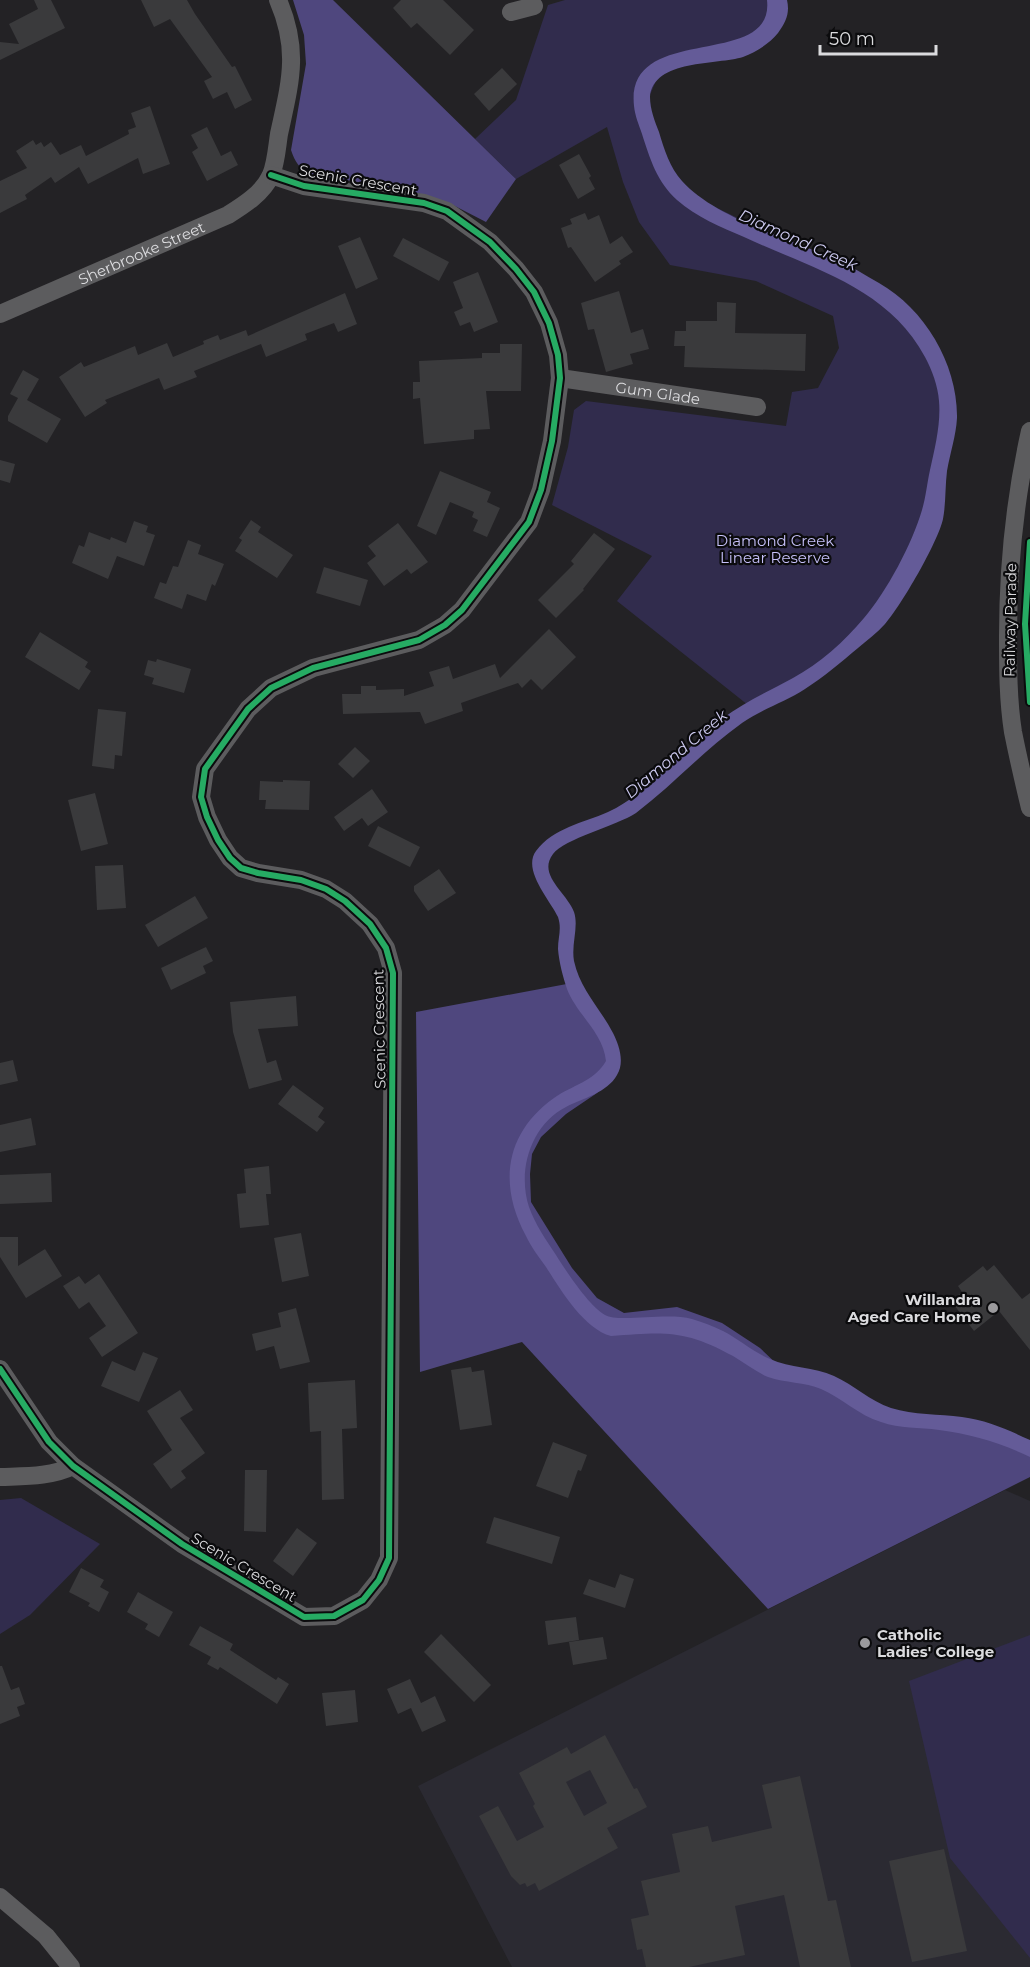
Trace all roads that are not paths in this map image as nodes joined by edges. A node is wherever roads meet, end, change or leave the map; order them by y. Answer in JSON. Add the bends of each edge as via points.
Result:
{"nodes":[{"id":1,"x":278,"y":0,"type":"edge"},
{"id":2,"x":271,"y":175,"type":"junction"},
{"id":3,"x":0,"y":314,"type":"edge"},
{"id":4,"x":560,"y":378,"type":"junction"},
{"id":5,"x":757,"y":407,"type":"dead end"},
{"id":6,"x":1030,"y":431,"type":"edge"},
{"id":7,"x":1030,"y":808,"type":"edge"},
{"id":8,"x":0,"y":1369,"type":"edge"},
{"id":9,"x":73,"y":1466,"type":"junction"},
{"id":10,"x":0,"y":1477,"type":"edge"},
{"id":11,"x":0,"y":1897,"type":"edge"},
{"id":12,"x":71,"y":1967,"type":"edge"}],
"edges":[{"from":1,"to":2,"type":"street","via":[[291,38],[292,59]]},
{"from":2,"to":3,"type":"street","name":"Sherbrooke Street","via":[[259,192],[228,215]]},
{"from":2,"to":4,"type":"street","name":"Scenic Crescent","via":[[304,186],[424,203],[447,210],[467,224],[490,242],[534,292],[549,323]]},
{"from":4,"to":5,"type":"street","name":"Gum Glade"},
{"from":4,"to":9,"type":"street","name":"Scenic Crescent","via":[[552,441],[529,522],[462,610],[446,625],[419,640],[313,668],[271,688],[225,738],[205,769],[201,796],[207,817],[230,858],[241,868],[301,880],[345,901],[370,924],[386,948],[393,973],[389,1558],[379,1580],[363,1600],[333,1616],[304,1617],[182,1544]]},
{"from":6,"to":7,"type":"street","name":"Railway Parade","via":[[1013,532],[1008,679],[1013,731]]},
{"from":8,"to":9,"type":"street","name":"Scenic Crescent","via":[[49,1442]]},
{"from":9,"to":10,"type":"street","via":[[41,1475]]},
{"from":11,"to":12,"type":"street","via":[[46,1936]]}]}
